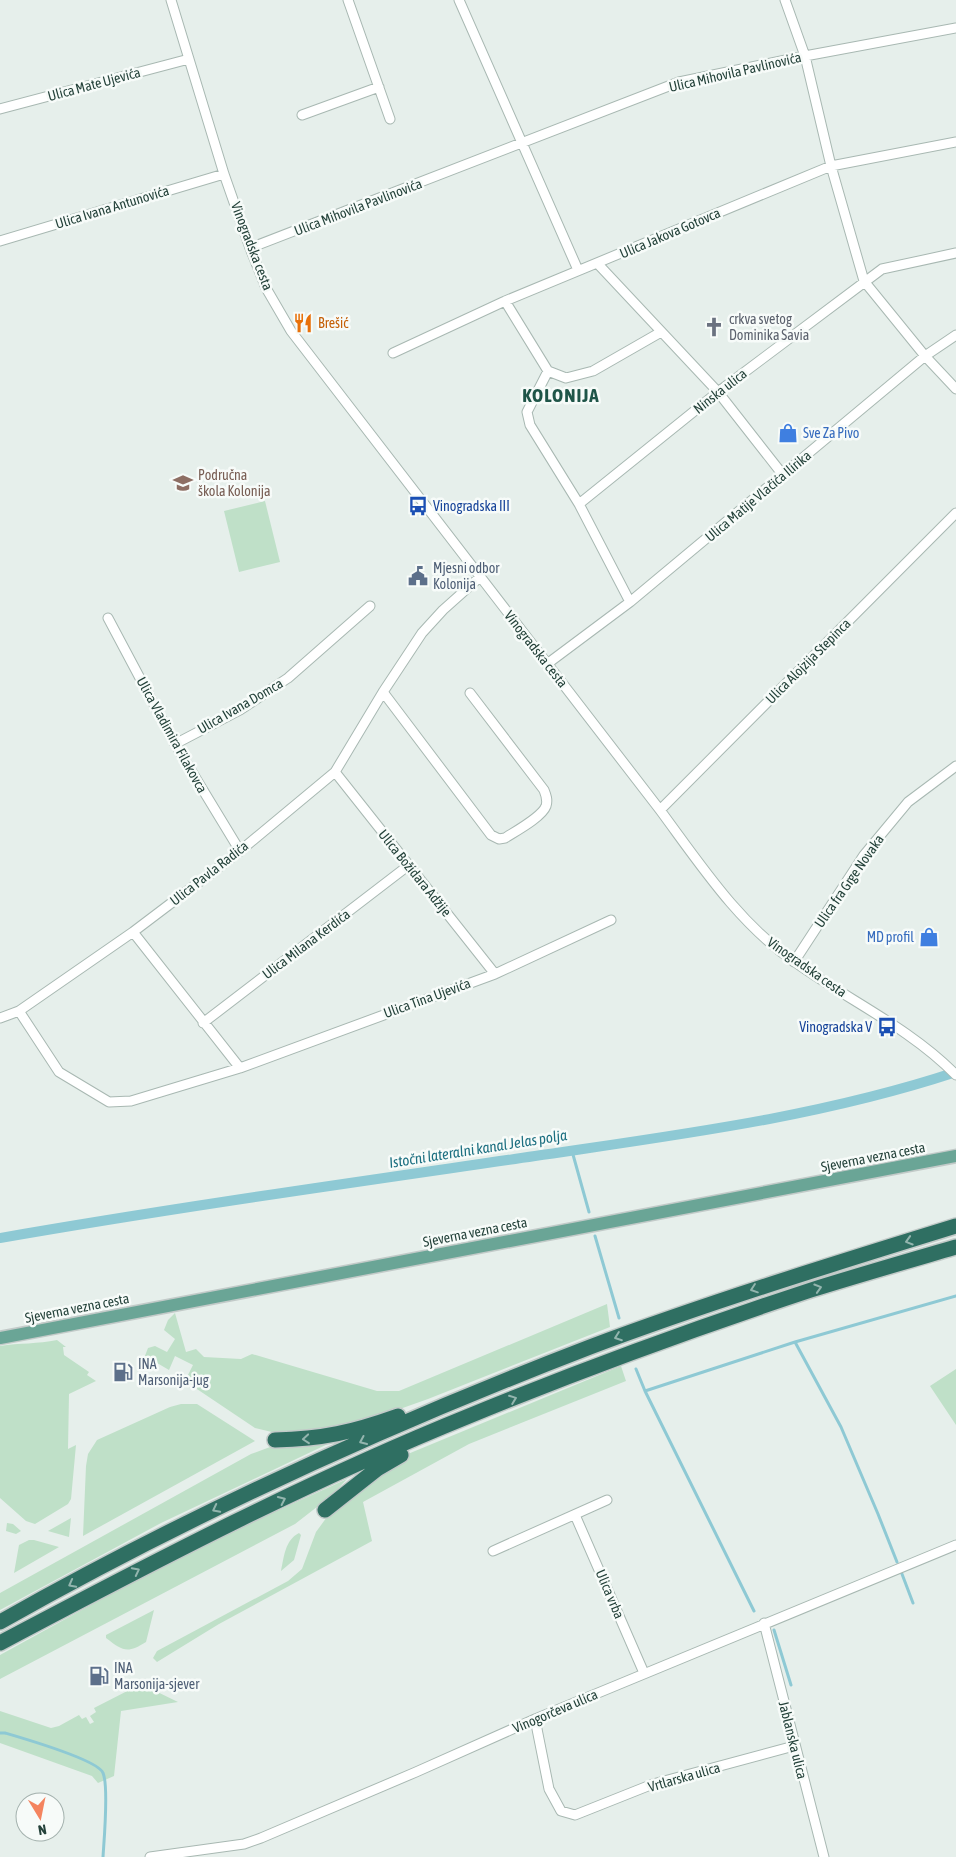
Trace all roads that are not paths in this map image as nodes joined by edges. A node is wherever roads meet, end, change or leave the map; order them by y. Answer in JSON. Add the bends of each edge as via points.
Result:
{"nodes":[{"id":1,"x":171,"y":0,"type":"edge"},
{"id":2,"x":459,"y":0,"type":"edge"},
{"id":3,"x":785,"y":0,"type":"edge"},
{"id":4,"x":351,"y":1,"type":"edge"},
{"id":5,"x":956,"y":28,"type":"edge"},
{"id":6,"x":805,"y":56,"type":"junction"},
{"id":7,"x":189,"y":59,"type":"junction"},
{"id":8,"x":379,"y":87,"type":"junction"},
{"id":9,"x":0,"y":109,"type":"edge"},
{"id":10,"x":302,"y":115,"type":"dead end"},
{"id":11,"x":390,"y":119,"type":"dead end"},
{"id":12,"x":956,"y":142,"type":"edge"},
{"id":13,"x":522,"y":144,"type":"junction"},
{"id":14,"x":831,"y":166,"type":"junction"},
{"id":15,"x":224,"y":174,"type":"junction"},
{"id":16,"x":0,"y":241,"type":"edge"},
{"id":17,"x":250,"y":248,"type":"junction"},
{"id":18,"x":956,"y":253,"type":"edge"},
{"id":19,"x":597,"y":263,"type":"junction"},
{"id":20,"x":578,"y":270,"type":"junction"},
{"id":21,"x":864,"y":281,"type":"junction"},
{"id":22,"x":505,"y":301,"type":"junction"},
{"id":23,"x":661,"y":332,"type":"junction"},
{"id":24,"x":956,"y":335,"type":"edge"},
{"id":25,"x":393,"y":353,"type":"dead end"},
{"id":26,"x":925,"y":356,"type":"junction"},
{"id":27,"x":548,"y":371,"type":"junction"},
{"id":28,"x":956,"y":390,"type":"edge"},
{"id":29,"x":718,"y":392,"type":"junction"},
{"id":30,"x":783,"y":475,"type":"junction"},
{"id":31,"x":579,"y":504,"type":"junction"},
{"id":32,"x":956,"y":513,"type":"edge"},
{"id":33,"x":480,"y":577,"type":"junction"},
{"id":34,"x":630,"y":602,"type":"junction"},
{"id":35,"x":370,"y":606,"type":"dead end"},
{"id":36,"x":108,"y":618,"type":"dead end"},
{"id":37,"x":547,"y":664,"type":"junction"},
{"id":38,"x":383,"y":692,"type":"junction"},
{"id":39,"x":470,"y":693,"type":"dead end"},
{"id":40,"x":174,"y":744,"type":"junction"},
{"id":41,"x":956,"y":766,"type":"edge"},
{"id":42,"x":334,"y":772,"type":"junction"},
{"id":43,"x":660,"y":810,"type":"junction"},
{"id":44,"x":240,"y":851,"type":"junction"},
{"id":45,"x":409,"y":866,"type":"junction"},
{"id":46,"x":611,"y":920,"type":"dead end"},
{"id":47,"x":133,"y":932,"type":"junction"},
{"id":48,"x":794,"y":962,"type":"junction"},
{"id":49,"x":495,"y":974,"type":"junction"},
{"id":50,"x":19,"y":1011,"type":"junction"},
{"id":51,"x":0,"y":1018,"type":"edge"},
{"id":52,"x":203,"y":1023,"type":"junction"},
{"id":53,"x":240,"y":1068,"type":"junction"},
{"id":54,"x":956,"y":1075,"type":"edge"},
{"id":55,"x":956,"y":1156,"type":"edge"},
{"id":56,"x":956,"y":1226,"type":"edge"},
{"id":57,"x":956,"y":1247,"type":"edge"},
{"id":58,"x":0,"y":1338,"type":"edge"},
{"id":59,"x":489,"y":1388,"type":"junction"},
{"id":60,"x":468,"y":1416,"type":"junction"},
{"id":61,"x":276,"y":1440,"type":"dead end"},
{"id":62,"x":607,"y":1500,"type":"dead end"},
{"id":63,"x":325,"y":1510,"type":"dead end"},
{"id":64,"x":575,"y":1515,"type":"junction"},
{"id":65,"x":956,"y":1545,"type":"edge"},
{"id":66,"x":493,"y":1551,"type":"dead end"},
{"id":67,"x":0,"y":1622,"type":"edge"},
{"id":68,"x":764,"y":1624,"type":"junction"},
{"id":69,"x":0,"y":1643,"type":"edge"},
{"id":70,"x":644,"y":1673,"type":"junction"},
{"id":71,"x":535,"y":1719,"type":"junction"},
{"id":72,"x":794,"y":1746,"type":"junction"},
{"id":73,"x":150,"y":1857,"type":"edge"},
{"id":74,"x":824,"y":1857,"type":"edge"}],
"edges":[{"from":1,"to":7,"type":"street","name":"Vinogradska cesta"},
{"from":2,"to":13,"type":"street"},
{"from":3,"to":6,"type":"street"},
{"from":4,"to":8,"type":"street"},
{"from":5,"to":6,"type":"street","name":"Ulica Mihovila Pavlinovića"},
{"from":6,"to":13,"type":"street","name":"Ulica Mihovila Pavlinovića","via":[[679,82]]},
{"from":6,"to":14,"type":"street"},
{"from":7,"to":9,"type":"street","name":"Ulica Mate Ujevića"},
{"from":7,"to":15,"type":"street","name":"Vinogradska cesta"},
{"from":8,"to":10,"type":"street"},
{"from":8,"to":11,"type":"street"},
{"from":12,"to":14,"type":"street","name":"Ulica Jakova Gotovca"},
{"from":13,"to":17,"type":"street","name":"Ulica Mihovila Pavlinovića"},
{"from":13,"to":20,"type":"street"},
{"from":14,"to":19,"type":"street","name":"Ulica Jakova Gotovca"},
{"from":14,"to":21,"type":"street"},
{"from":15,"to":16,"type":"street","name":"Ulica Ivana Antunovića"},
{"from":15,"to":17,"type":"street","name":"Vinogradska cesta"},
{"from":17,"to":33,"type":"street","name":"Vinogradska cesta","via":[[266,288],[292,331]]},
{"from":18,"to":21,"type":"street","name":"Ninska ulica","via":[[882,269]]},
{"from":19,"to":20,"type":"street","name":"Ulica Jakova Gotovca"},
{"from":19,"to":23,"type":"street"},
{"from":20,"to":22,"type":"street","name":"Ulica Jakova Gotovca"},
{"from":21,"to":26,"type":"street"},
{"from":21,"to":29,"type":"street","name":"Ninska ulica"},
{"from":22,"to":25,"type":"street","name":"Ulica Jakova Gotovca"},
{"from":22,"to":27,"type":"street"},
{"from":23,"to":27,"type":"street","via":[[593,370],[566,378]]},
{"from":23,"to":29,"type":"street"},
{"from":24,"to":26,"type":"street","name":"Ulica Matije Vlačića Ilirika"},
{"from":26,"to":28,"type":"street"},
{"from":26,"to":30,"type":"street","name":"Ulica Matije Vlačića Ilirika"},
{"from":27,"to":31,"type":"street","via":[[527,412],[530,425]]},
{"from":29,"to":30,"type":"street"},
{"from":29,"to":31,"type":"street","name":"Ninska ulica"},
{"from":30,"to":34,"type":"street","name":"Ulica Matije Vlačića Ilirika"},
{"from":31,"to":34,"type":"street"},
{"from":32,"to":43,"type":"street","name":"Ulica Alojzija Stepinca"},
{"from":33,"to":37,"type":"street","name":"Vinogradska cesta"},
{"from":33,"to":38,"type":"street","name":"Ulica Pavla Radića","via":[[442,610],[422,633]]},
{"from":34,"to":37,"type":"street","name":"Ulica Matije Vlačića Ilirika"},
{"from":35,"to":40,"type":"street","name":"Ulica Ivana Domca","via":[[288,678],[240,710]]},
{"from":36,"to":40,"type":"street","name":"Ulica Vladimira Filakovca"},
{"from":37,"to":43,"type":"street","name":"Vinogradska cesta"},
{"from":38,"to":39,"type":"street","via":[[491,835],[505,838],[542,813],[547,799],[544,790]]},
{"from":38,"to":42,"type":"street","name":"Ulica Pavla Radića"},
{"from":40,"to":44,"type":"street","name":"Ulica Vladimira Filakovca"},
{"from":41,"to":48,"type":"street","name":"Ulica fra Grge Novaka","via":[[908,802],[864,855]]},
{"from":42,"to":44,"type":"street","name":"Ulica Pavla Radića"},
{"from":42,"to":45,"type":"street","name":"Ulica Božidara Adžije"},
{"from":43,"to":48,"type":"street","name":"Vinogradska cesta","via":[[708,876],[765,939]]},
{"from":44,"to":47,"type":"street","name":"Ulica Pavla Radića"},
{"from":45,"to":49,"type":"street","name":"Ulica Božidara Adžije"},
{"from":45,"to":52,"type":"street","name":"Ulica Milana Kerdića"},
{"from":46,"to":49,"type":"street","name":"Ulica Tina Ujevića"},
{"from":47,"to":50,"type":"street","name":"Ulica Pavla Radića"},
{"from":47,"to":52,"type":"street"},
{"from":48,"to":54,"type":"street","name":"Vinogradska cesta","via":[[900,1029]]},
{"from":49,"to":53,"type":"street","name":"Ulica Tina Ujevića"},
{"from":50,"to":51,"type":"street","name":"Ulica Pavla Radića"},
{"from":50,"to":53,"type":"street","name":"Ulica Tina Ujevića","via":[[59,1072],[109,1102],[131,1101]]},
{"from":52,"to":53,"type":"street"},
{"from":55,"to":58,"type":"main road","name":"Sjeverna vezna cesta"},
{"from":56,"to":59,"type":"highway","one_way":true,"via":[[664,1320]]},
{"from":60,"to":57,"type":"highway","one_way":true,"via":[[682,1334],[812,1290]]},
{"from":59,"to":61,"type":"highway","one_way":true,"via":[[463,1389],[350,1432]]},
{"from":59,"to":67,"type":"highway","one_way":true,"via":[[236,1499]]},
{"from":60,"to":63,"type":"highway","via":[[448,1433],[390,1460]]},
{"from":69,"to":60,"type":"highway","one_way":true,"via":[[256,1512]]},
{"from":62,"to":64,"type":"street"},
{"from":64,"to":66,"type":"street"},
{"from":64,"to":70,"type":"street","name":"Ulica vrba"},
{"from":65,"to":68,"type":"street","name":"Vinogorčeva ulica"},
{"from":68,"to":70,"type":"street","name":"Vinogorčeva ulica"},
{"from":68,"to":72,"type":"street","name":"Jablanska ulica"},
{"from":70,"to":71,"type":"street","name":"Vinogorčeva ulica"},
{"from":71,"to":72,"type":"street","name":"Vrtlarska ulica","via":[[549,1789],[561,1810],[575,1815],[653,1784]]},
{"from":71,"to":73,"type":"street","name":"Vinogorčeva ulica","via":[[261,1838],[244,1844]]},
{"from":72,"to":74,"type":"street","name":"Jablanska ulica"}]}
